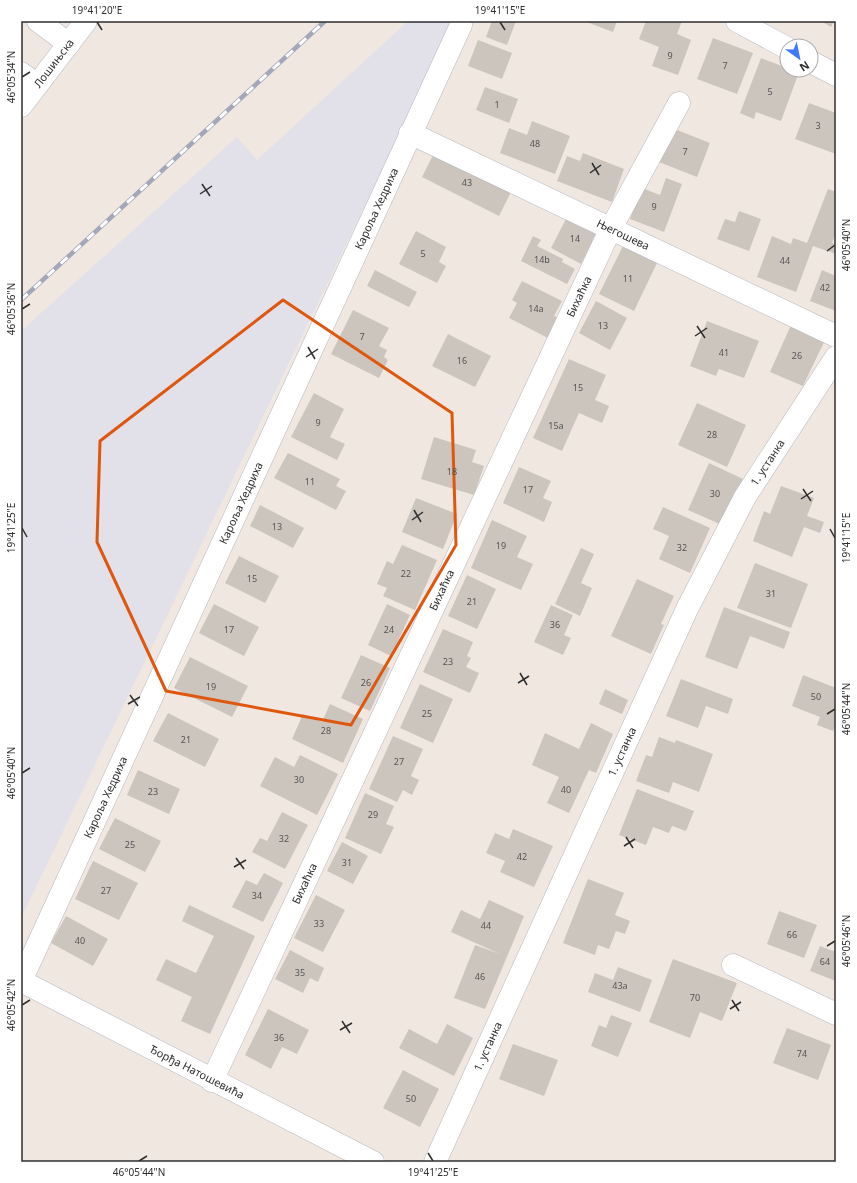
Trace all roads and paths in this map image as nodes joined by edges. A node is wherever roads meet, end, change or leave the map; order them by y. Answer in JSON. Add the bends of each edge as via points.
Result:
{"nodes":[{"id":1,"x":38,"y":21,"type":"edge"},
{"id":2,"x":86,"y":21,"type":"edge"},
{"id":3,"x":737,"y":21,"type":"edge"},
{"id":4,"x":461,"y":26,"type":"dead end"},
{"id":5,"x":69,"y":44,"type":"junction"},
{"id":6,"x":779,"y":44,"type":"edge"},
{"id":7,"x":819,"y":66,"type":"edge"},
{"id":8,"x":836,"y":75,"type":"edge"},
{"id":9,"x":29,"y":79,"type":"edge"},
{"id":10,"x":679,"y":103,"type":"dead end"},
{"id":11,"x":21,"y":106,"type":"edge"},
{"id":12,"x":410,"y":133,"type":"junction"},
{"id":13,"x":610,"y":230,"type":"junction"},
{"id":14,"x":836,"y":336,"type":"edge"},
{"id":15,"x":836,"y":357,"type":"edge"},
{"id":16,"x":733,"y":965,"type":"dead end"},
{"id":17,"x":21,"y":981,"type":"edge"},
{"id":18,"x":836,"y":1014,"type":"edge"},
{"id":19,"x":212,"y":1081,"type":"junction"},
{"id":20,"x":373,"y":1162,"type":"edge"},
{"id":21,"x":435,"y":1162,"type":"edge"}],
"edges":[{"from":1,"to":5,"type":"street"},
{"from":2,"to":5,"type":"street","name":"Лошињска"},
{"from":3,"to":6,"type":"street"},
{"from":4,"to":12,"type":"street","name":"Кароља Хедриха"},
{"from":5,"to":9,"type":"street","name":"Лошињска"},
{"from":7,"to":8,"type":"street"},
{"from":9,"to":11,"type":"street","name":"Лошињска"},
{"from":10,"to":13,"type":"street","name":"Бихаћка"},
{"from":12,"to":13,"type":"street","name":"Његошева"},
{"from":12,"to":17,"type":"street","name":"Кароља Хедриха"},
{"from":13,"to":14,"type":"street","name":"Његошева"},
{"from":13,"to":19,"type":"street","name":"Бихаћка"},
{"from":15,"to":21,"type":"street","name":"1. устанка","via":[[745,497],[687,609]]},
{"from":16,"to":18,"type":"street"},
{"from":17,"to":19,"type":"street","name":"Ђорђа Натошевића"},
{"from":19,"to":20,"type":"street","name":"Ђорђа Натошевића"}]}
